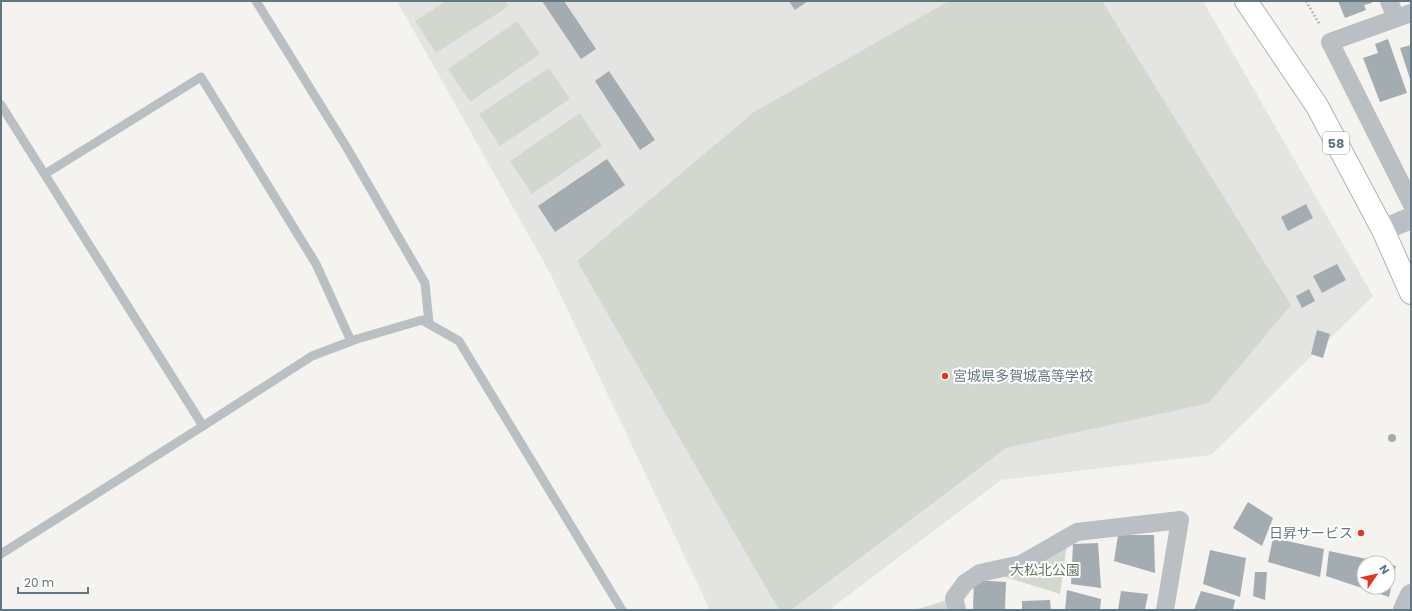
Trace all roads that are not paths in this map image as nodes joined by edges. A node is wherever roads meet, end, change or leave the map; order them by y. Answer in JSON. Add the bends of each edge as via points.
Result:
{"nodes":[{"id":1,"x":256,"y":1,"type":"edge"},
{"id":2,"x":1246,"y":1,"type":"edge"},
{"id":3,"x":1389,"y":1,"type":"edge"},
{"id":4,"x":1403,"y":16,"type":"edge"},
{"id":5,"x":1,"y":105,"type":"edge"},
{"id":6,"x":44,"y":174,"type":"junction"},
{"id":7,"x":1411,"y":203,"type":"edge"},
{"id":8,"x":1411,"y":218,"type":"edge"},
{"id":9,"x":1383,"y":230,"type":"junction"},
{"id":10,"x":1411,"y":294,"type":"edge"},
{"id":11,"x":429,"y":323,"type":"junction"},
{"id":12,"x":352,"y":341,"type":"junction"},
{"id":13,"x":203,"y":426,"type":"junction"},
{"id":14,"x":1,"y":554,"type":"edge"},
{"id":15,"x":1411,"y":595,"type":"edge"},
{"id":16,"x":622,"y":610,"type":"edge"},
{"id":17,"x":957,"y":610,"type":"edge"},
{"id":18,"x":1166,"y":610,"type":"edge"},
{"id":19,"x":1404,"y":610,"type":"edge"}],
"edges":[{"from":1,"to":11,"type":"lane","via":[[347,148],[425,283]]},
{"from":2,"to":9,"type":"main road","number":"58","via":[[1317,106]]},
{"from":3,"to":4,"type":"street"},
{"from":4,"to":7,"type":"street","via":[[1330,42]]},
{"from":5,"to":6,"type":"lane"},
{"from":6,"to":12,"type":"lane","via":[[201,77],[316,264]]},
{"from":6,"to":13,"type":"lane"},
{"from":8,"to":9,"type":"street"},
{"from":9,"to":10,"type":"main road","number":"58"},
{"from":11,"to":12,"type":"lane","via":[[422,320]]},
{"from":11,"to":16,"type":"lane","via":[[459,341]]},
{"from":12,"to":13,"type":"lane","via":[[312,356]]},
{"from":13,"to":14,"type":"lane"},
{"from":15,"to":19,"type":"street"},
{"from":17,"to":18,"type":"street","via":[[954,598],[965,583],[980,573],[1021,564],[1077,532],[1180,520]]}]}
